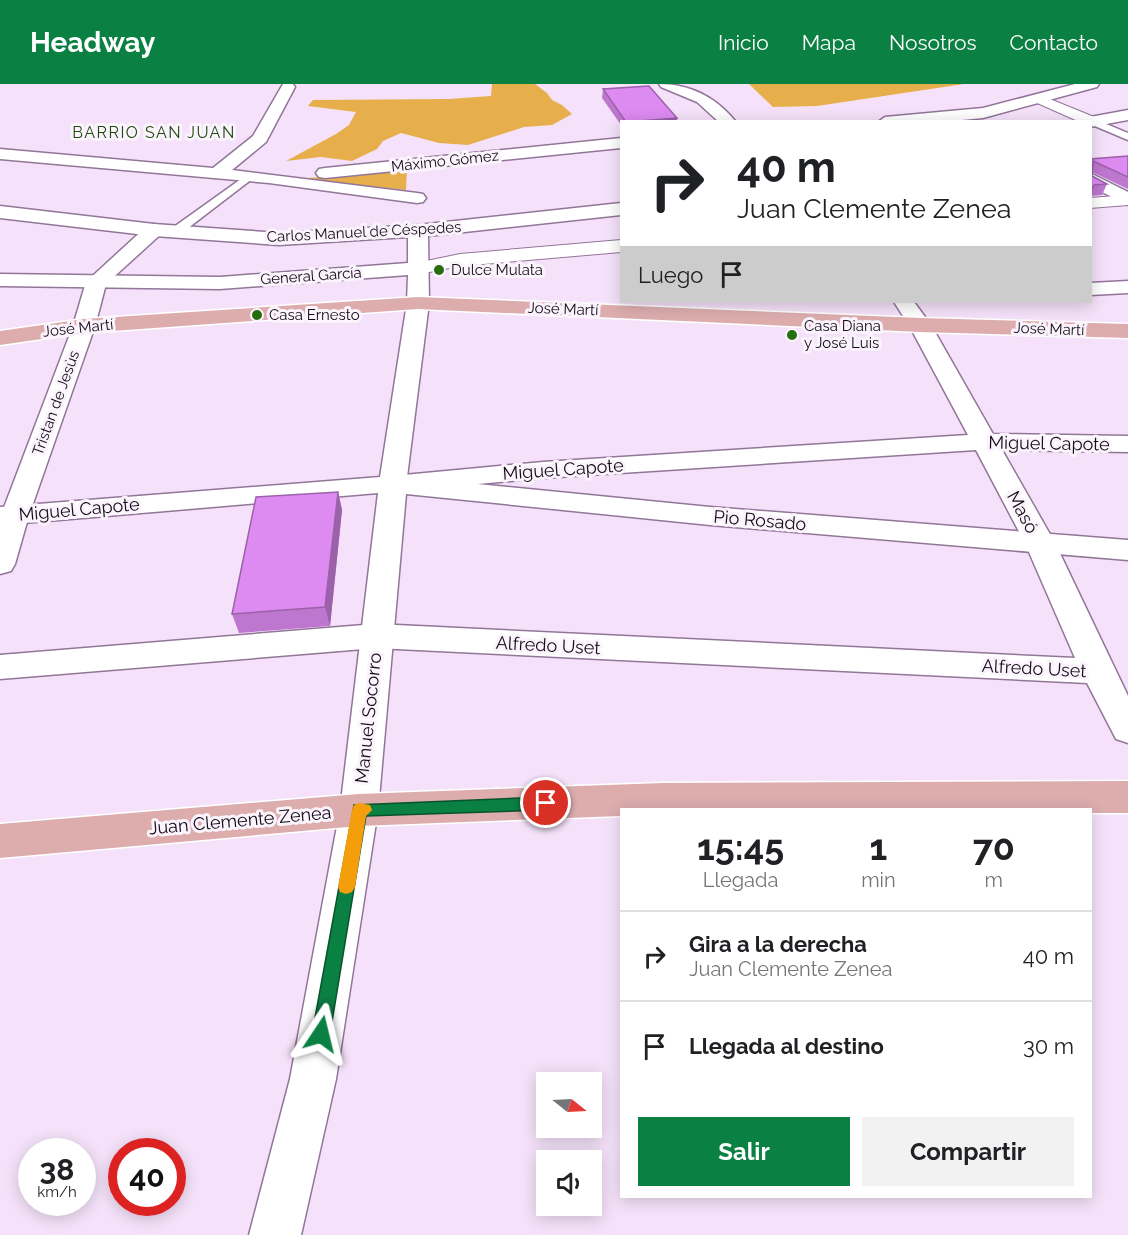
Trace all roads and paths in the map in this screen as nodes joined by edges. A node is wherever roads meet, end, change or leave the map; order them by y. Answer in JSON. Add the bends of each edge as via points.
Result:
{"nodes":[{"id":1,"x":666,"y":84,"type":"edge"},
{"id":2,"x":1092,"y":84,"type":"edge"},
{"id":3,"x":288,"y":87,"type":"dead end"},
{"id":4,"x":1040,"y":99,"type":"junction"},
{"id":5,"x":1128,"y":116,"type":"edge"},
{"id":6,"x":727,"y":120,"type":"edge"},
{"id":7,"x":914,"y":120,"type":"edge"},
{"id":8,"x":1087,"y":120,"type":"edge"},
{"id":9,"x":1092,"y":122,"type":"edge"},
{"id":10,"x":1128,"y":137,"type":"edge"},
{"id":11,"x":620,"y":143,"type":"edge"},
{"id":12,"x":0,"y":153,"type":"edge"},
{"id":13,"x":413,"y":164,"type":"junction"},
{"id":14,"x":216,"y":174,"type":"junction"},
{"id":15,"x":248,"y":177,"type":"junction"},
{"id":16,"x":269,"y":178,"type":"junction"},
{"id":17,"x":1092,"y":179,"type":"edge"},
{"id":18,"x":417,"y":198,"type":"junction"},
{"id":19,"x":1128,"y":200,"type":"edge"},
{"id":20,"x":1092,"y":203,"type":"edge"},
{"id":21,"x":620,"y":209,"type":"edge"},
{"id":22,"x":0,"y":212,"type":"edge"},
{"id":23,"x":165,"y":231,"type":"junction"},
{"id":24,"x":418,"y":231,"type":"junction"},
{"id":25,"x":620,"y":246,"type":"edge"},
{"id":26,"x":419,"y":268,"type":"junction"},
{"id":27,"x":0,"y":280,"type":"edge"},
{"id":28,"x":96,"y":282,"type":"junction"},
{"id":29,"x":1128,"y":287,"type":"edge"},
{"id":30,"x":1092,"y":289,"type":"edge"},
{"id":31,"x":418,"y":303,"type":"junction"},
{"id":32,"x":905,"y":303,"type":"edge"},
{"id":33,"x":920,"y":325,"type":"junction"},
{"id":34,"x":84,"y":326,"type":"junction"},
{"id":35,"x":1128,"y":331,"type":"edge"},
{"id":36,"x":0,"y":338,"type":"edge"},
{"id":37,"x":983,"y":442,"type":"junction"},
{"id":38,"x":1128,"y":444,"type":"edge"},
{"id":39,"x":393,"y":484,"type":"junction"},
{"id":40,"x":7,"y":515,"type":"edge"},
{"id":41,"x":1040,"y":543,"type":"junction"},
{"id":42,"x":1128,"y":550,"type":"edge"},
{"id":43,"x":0,"y":564,"type":"edge"},
{"id":44,"x":376,"y":636,"type":"junction"},
{"id":45,"x":0,"y":668,"type":"edge"},
{"id":46,"x":1098,"y":671,"type":"junction"},
{"id":47,"x":1128,"y":729,"type":"edge"},
{"id":48,"x":1128,"y":797,"type":"edge"},
{"id":49,"x":359,"y":810,"type":"junction"},
{"id":50,"x":0,"y":841,"type":"edge"},
{"id":51,"x":274,"y":1235,"type":"edge"}],
"edges":[{"from":1,"to":6,"type":"street","via":[[702,99]]},
{"from":2,"to":4,"type":"street"},
{"from":3,"to":14,"type":"street","via":[[260,139]]},
{"from":4,"to":7,"type":"street","via":[[983,113]]},
{"from":4,"to":8,"type":"street"},
{"from":5,"to":9,"type":"street"},
{"from":9,"to":10,"type":"lane"},
{"from":11,"to":13,"type":"street","name":"Máximo Gómez"},
{"from":12,"to":14,"type":"street","name":"Máximo Gómez"},
{"from":13,"to":16,"type":"street","name":"Máximo Gómez"},
{"from":13,"to":18,"type":"street","name":"Manuel Socorro"},
{"from":14,"to":15,"type":"street","name":"Máximo Gómez"},
{"from":15,"to":16,"type":"street","name":"Máximo Gómez"},
{"from":15,"to":23,"type":"lane"},
{"from":16,"to":18,"type":"street","name":"Máximo Gómez"},
{"from":17,"to":19,"type":"street"},
{"from":18,"to":24,"type":"street","name":"Manuel Socorro"},
{"from":19,"to":20,"type":"street"},
{"from":21,"to":24,"type":"street","name":"Carlos Manuel de Céspedes"},
{"from":22,"to":23,"type":"street","name":"Carlos Manuel de Céspedes"},
{"from":23,"to":24,"type":"street","name":"Carlos Manuel de Céspedes","via":[[279,239]]},
{"from":23,"to":28,"type":"street"},
{"from":24,"to":26,"type":"street","name":"Manuel Socorro"},
{"from":25,"to":26,"type":"street","name":"General García","via":[[460,260]]},
{"from":26,"to":28,"type":"street","name":"General García","via":[[220,283]]},
{"from":26,"to":31,"type":"street","name":"Manuel Socorro"},
{"from":27,"to":28,"type":"street","name":"General García"},
{"from":28,"to":34,"type":"street","name":"Tristan de Jesùs"},
{"from":29,"to":30,"type":"street"},
{"from":31,"to":33,"type":"main road","name":"José Martí"},
{"from":31,"to":34,"type":"main road","name":"José Martí"},
{"from":31,"to":39,"type":"street","name":"Manuel Socorro"},
{"from":32,"to":33,"type":"street","name":"Masó"},
{"from":33,"to":35,"type":"main road","name":"José Martí"},
{"from":33,"to":37,"type":"street","name":"Masó"},
{"from":34,"to":36,"type":"main road","name":"José Martí"},
{"from":34,"to":40,"type":"street","name":"Tristan de Jesùs"},
{"from":37,"to":38,"type":"street","name":"Miguel Capote"},
{"from":37,"to":39,"type":"street","name":"Miguel Capote","via":[[543,470]]},
{"from":37,"to":41,"type":"street","name":"Masó"},
{"from":39,"to":40,"type":"street","name":"Miguel Capote"},
{"from":39,"to":41,"type":"street","name":"Pio Rosado","via":[[710,516]]},
{"from":39,"to":44,"type":"street","name":"Manuel Socorro"},
{"from":40,"to":43,"type":"street","name":"Tristan de Jesùs"},
{"from":41,"to":42,"type":"street","name":"Pio Rosado"},
{"from":41,"to":46,"type":"street","name":"Masó"},
{"from":44,"to":45,"type":"street","name":"Alfredo Uset"},
{"from":44,"to":46,"type":"street","name":"Alfredo Uset"},
{"from":44,"to":49,"type":"street","name":"Manuel Socorro"},
{"from":46,"to":47,"type":"street","name":"Masó"},
{"from":48,"to":49,"type":"main road","name":"Juan Clemente Zenea","via":[[663,799]]},
{"from":49,"to":50,"type":"main road","name":"Juan Clemente Zenea"},
{"from":49,"to":51,"type":"street","name":"Manuel Socorro","via":[[313,1079]]}]}
